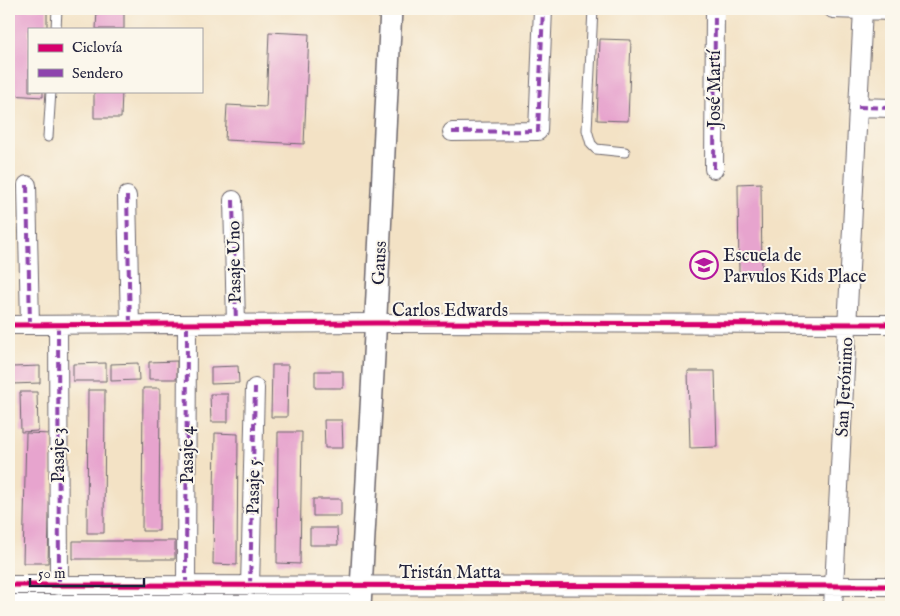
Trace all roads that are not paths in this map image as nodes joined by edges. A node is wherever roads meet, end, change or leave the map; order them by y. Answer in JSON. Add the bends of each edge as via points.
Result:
{"nodes":[{"id":1,"x":57,"y":9,"type":"edge"},
{"id":2,"x":391,"y":9,"type":"edge"},
{"id":3,"x":543,"y":9,"type":"edge"},
{"id":4,"x":593,"y":9,"type":"edge"},
{"id":5,"x":715,"y":9,"type":"edge"},
{"id":6,"x":833,"y":9,"type":"edge"},
{"id":7,"x":863,"y":9,"type":"edge"},
{"id":8,"x":891,"y":11,"type":"edge"},
{"id":9,"x":56,"y":28,"type":"edge"},
{"id":10,"x":51,"y":92,"type":"edge"},
{"id":11,"x":858,"y":107,"type":"junction"},
{"id":12,"x":891,"y":108,"type":"edge"},
{"id":13,"x":452,"y":132,"type":"dead end"},
{"id":14,"x":48,"y":136,"type":"dead end"},
{"id":15,"x":626,"y":152,"type":"dead end"},
{"id":16,"x":714,"y":169,"type":"dead end"},
{"id":17,"x":27,"y":185,"type":"dead end"},
{"id":18,"x":127,"y":196,"type":"dead end"},
{"id":19,"x":233,"y":200,"type":"dead end"},
{"id":20,"x":376,"y":323,"type":"junction"},
{"id":21,"x":847,"y":323,"type":"junction"},
{"id":22,"x":187,"y":324,"type":"junction"},
{"id":23,"x":236,"y":324,"type":"junction"},
{"id":24,"x":891,"y":324,"type":"edge"},
{"id":25,"x":9,"y":325,"type":"edge"},
{"id":26,"x":30,"y":325,"type":"junction"},
{"id":27,"x":58,"y":325,"type":"junction"},
{"id":28,"x":130,"y":325,"type":"junction"},
{"id":29,"x":255,"y":388,"type":"dead end"},
{"id":30,"x":9,"y":586,"type":"edge"},
{"id":31,"x":59,"y":586,"type":"junction"},
{"id":32,"x":186,"y":586,"type":"junction"},
{"id":33,"x":250,"y":586,"type":"junction"},
{"id":34,"x":834,"y":586,"type":"junction"},
{"id":35,"x":891,"y":586,"type":"edge"},
{"id":36,"x":360,"y":599,"type":"edge"},
{"id":37,"x":9,"y":604,"type":"edge"},
{"id":38,"x":60,"y":606,"type":"edge"},
{"id":39,"x":186,"y":606,"type":"edge"},
{"id":40,"x":834,"y":607,"type":"edge"}],
"edges":[{"from":1,"to":9,"type":"lane"},
{"from":2,"to":20,"type":"street","name":"Gauss"},
{"from":3,"to":13,"type":"street","via":[[538,131]]},
{"from":4,"to":15,"type":"lane","via":[[587,130],[596,149]]},
{"from":5,"to":16,"type":"street","name":"José Martí"},
{"from":6,"to":7,"type":"street"},
{"from":7,"to":8,"type":"street"},
{"from":7,"to":11,"type":"street","name":"San Jerónimo"},
{"from":10,"to":14,"type":"lane"},
{"from":11,"to":12,"type":"street"},
{"from":11,"to":21,"type":"street","name":"San Jerónimo"},
{"from":17,"to":26,"type":"street"},
{"from":18,"to":28,"type":"street"},
{"from":19,"to":23,"type":"street","name":"Pasaje Uno"},
{"from":20,"to":21,"type":"street","name":"Carlos Edwards"},
{"from":20,"to":23,"type":"street","name":"Carlos Edwards"},
{"from":20,"to":36,"type":"street","name":"Gauss"},
{"from":21,"to":24,"type":"street","name":"Carlos Edwards"},
{"from":21,"to":34,"type":"street","name":"San Jerónimo"},
{"from":22,"to":23,"type":"street","name":"Carlos Edwards"},
{"from":22,"to":28,"type":"street","name":"Carlos Edwards"},
{"from":22,"to":32,"type":"street","name":"Pasaje 4"},
{"from":25,"to":26,"type":"street","name":"Carlos Edwards"},
{"from":26,"to":27,"type":"street","name":"Carlos Edwards"},
{"from":27,"to":28,"type":"street","name":"Carlos Edwards"},
{"from":27,"to":31,"type":"street","name":"Pasaje 3"},
{"from":29,"to":33,"type":"street","name":"Pasaje 5"},
{"from":30,"to":31,"type":"street","name":"Tristán Matta"},
{"from":31,"to":32,"type":"street","name":"Tristán Matta"},
{"from":32,"to":33,"type":"street","name":"Tristán Matta"},
{"from":33,"to":36,"type":"street","name":"Tristán Matta"},
{"from":34,"to":35,"type":"street","name":"Tristán Matta"},
{"from":34,"to":36,"type":"street","name":"Tristán Matta"},
{"from":34,"to":40,"type":"street","name":"San Jerónimo"},
{"from":36,"to":39,"type":"street","name":"Tristán Matta"},
{"from":37,"to":38,"type":"street","name":"Tristán Matta"},
{"from":38,"to":39,"type":"street","name":"Tristán Matta"}]}
